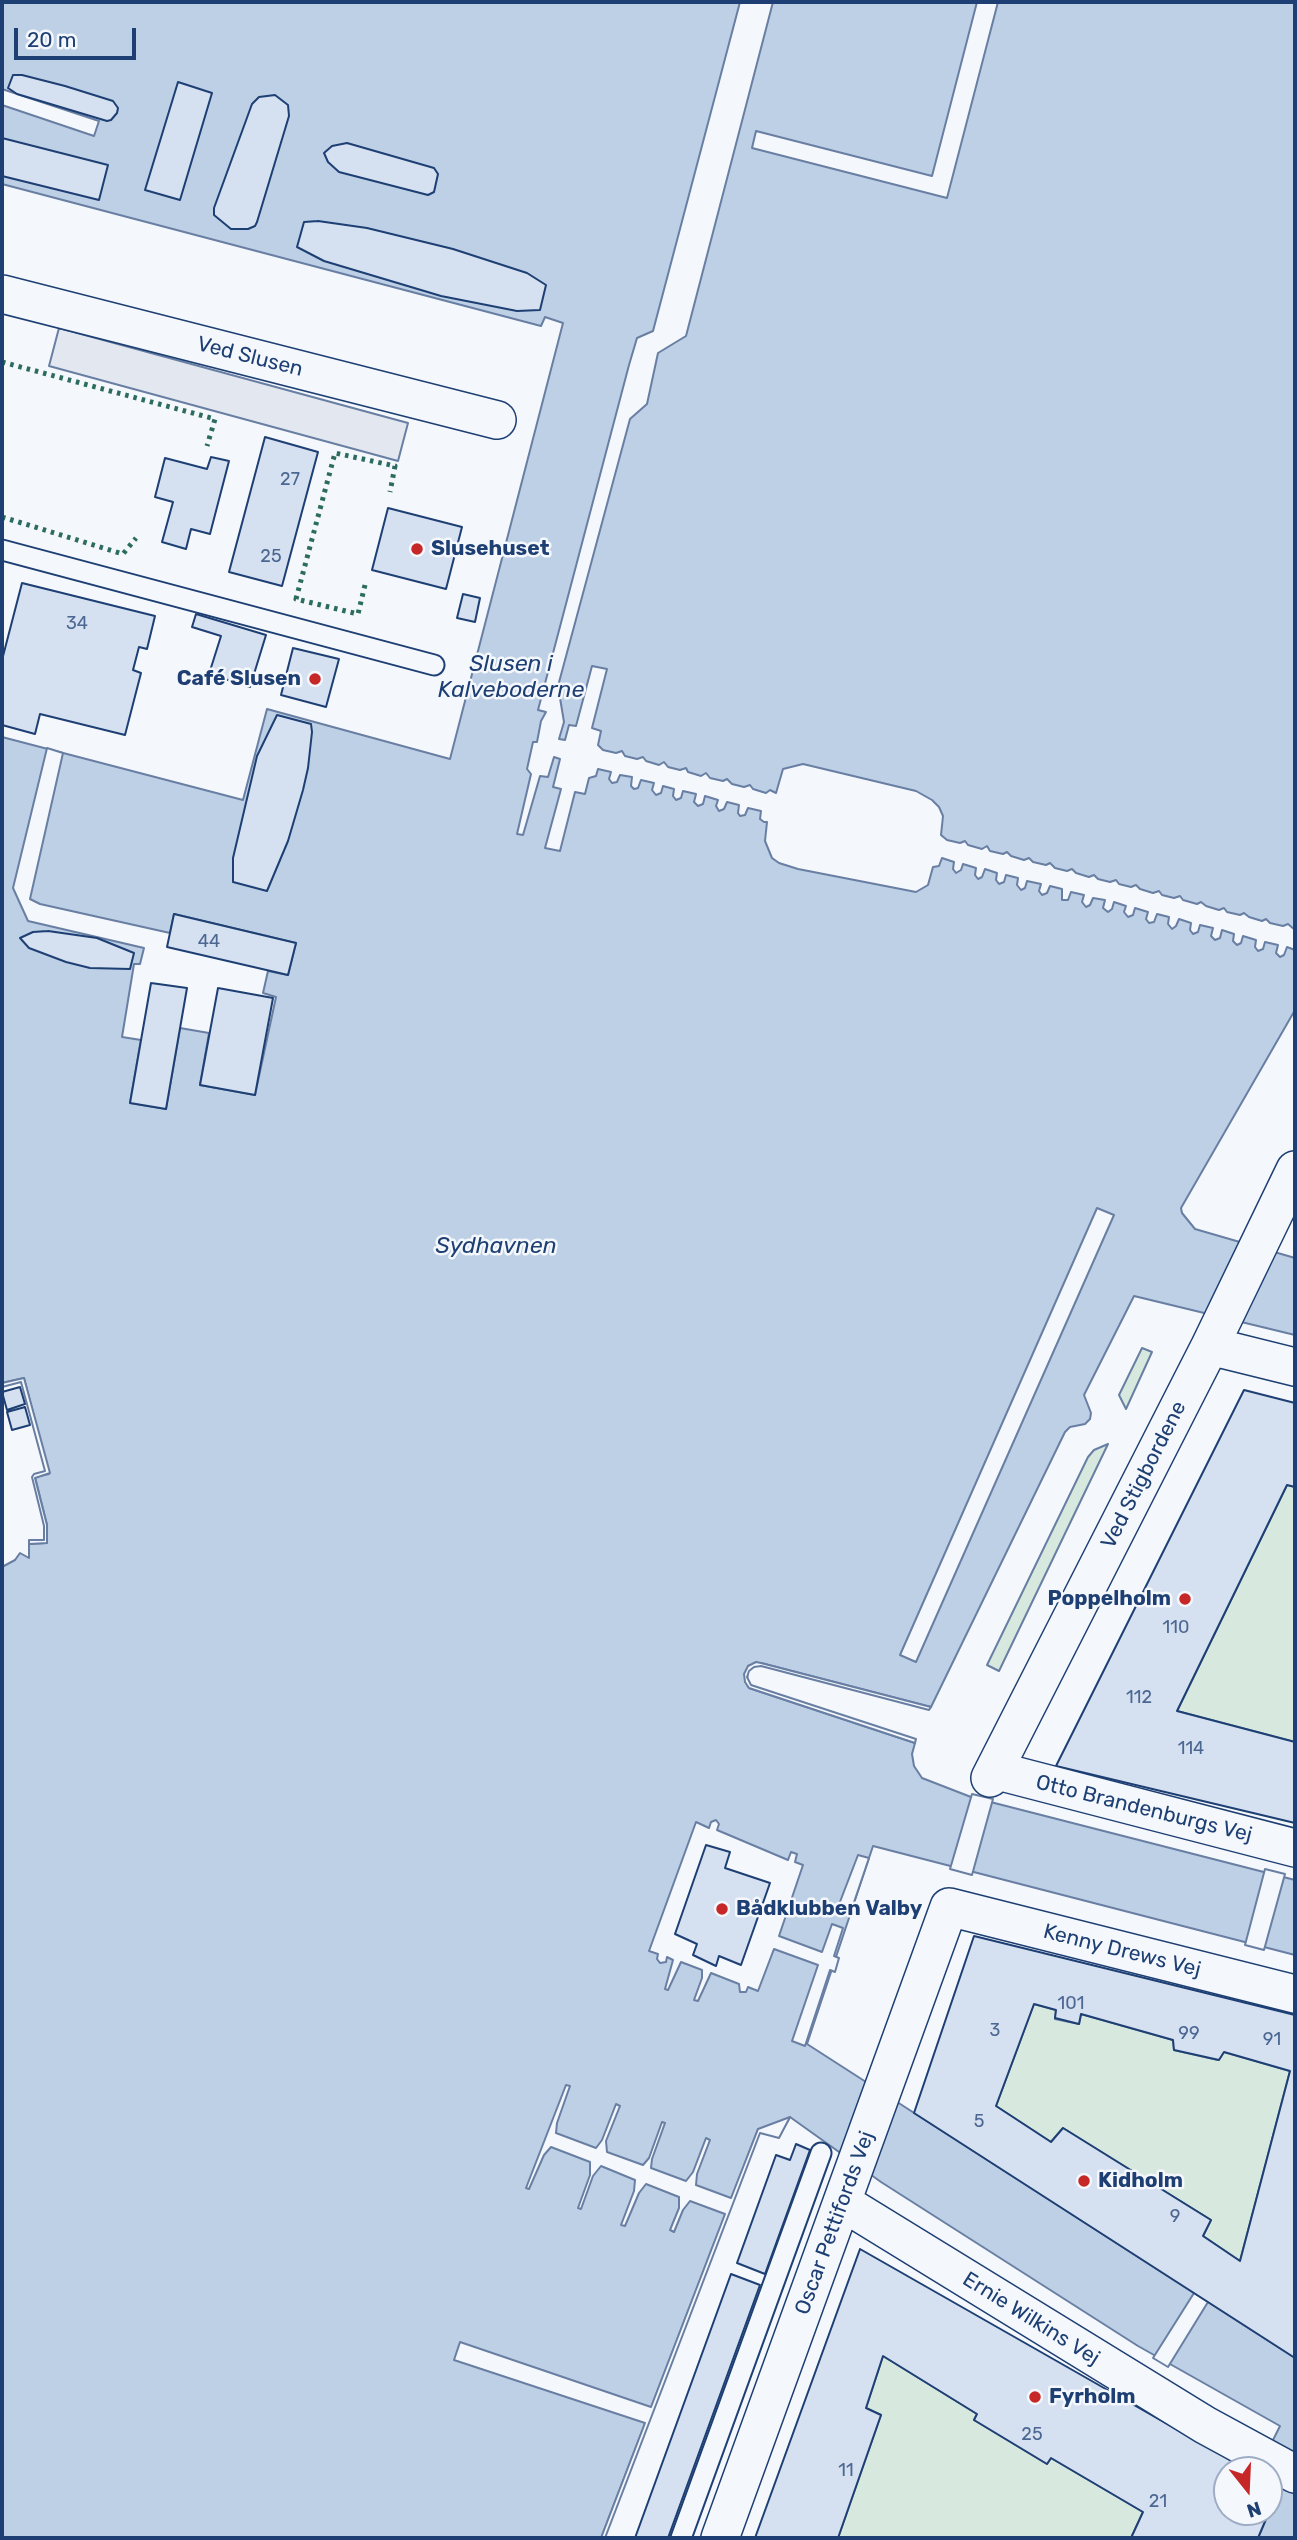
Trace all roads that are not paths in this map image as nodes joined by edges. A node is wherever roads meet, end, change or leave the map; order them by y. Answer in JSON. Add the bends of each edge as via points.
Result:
{"nodes":[{"id":1,"x":2,"y":294,"type":"edge"},
{"id":2,"x":497,"y":420,"type":"dead end"},
{"id":3,"x":2,"y":550,"type":"edge"},
{"id":4,"x":434,"y":665,"type":"dead end"},
{"id":5,"x":1295,"y":1170,"type":"edge"},
{"id":6,"x":1215,"y":1336,"type":"junction"},
{"id":7,"x":1295,"y":1367,"type":"edge"},
{"id":8,"x":992,"y":1774,"type":"joint"},
{"id":9,"x":1295,"y":1849,"type":"edge"},
{"id":10,"x":949,"y":1907,"type":"joint"},
{"id":11,"x":1295,"y":1994,"type":"edge"},
{"id":12,"x":821,"y":2153,"type":"dead end"},
{"id":13,"x":846,"y":2191,"type":"junction"},
{"id":14,"x":1295,"y":2474,"type":"edge"},
{"id":15,"x":681,"y":2538,"type":"edge"},
{"id":16,"x":720,"y":2538,"type":"edge"}],
"edges":[{"from":1,"to":2,"type":"street","name":"Ved Slusen"},
{"from":3,"to":4,"type":"lane"},
{"from":5,"to":6,"type":"street","name":"Ved Stigbordene"},
{"from":6,"to":7,"type":"street"},
{"from":6,"to":8,"type":"street","name":"Ved Stigbordene"},
{"from":8,"to":9,"type":"street","name":"Otto Brandenburgs Vej"},
{"from":10,"to":11,"type":"street","name":"Kenny Drews Vej"},
{"from":10,"to":13,"type":"street","name":"Oscar Pettifords Vej"},
{"from":12,"to":15,"type":"lane"},
{"from":13,"to":14,"type":"street","name":"Ernie Wilkins Vej","via":[[1205,2426]]},
{"from":13,"to":16,"type":"street","name":"Oscar Pettifords Vej"}]}
